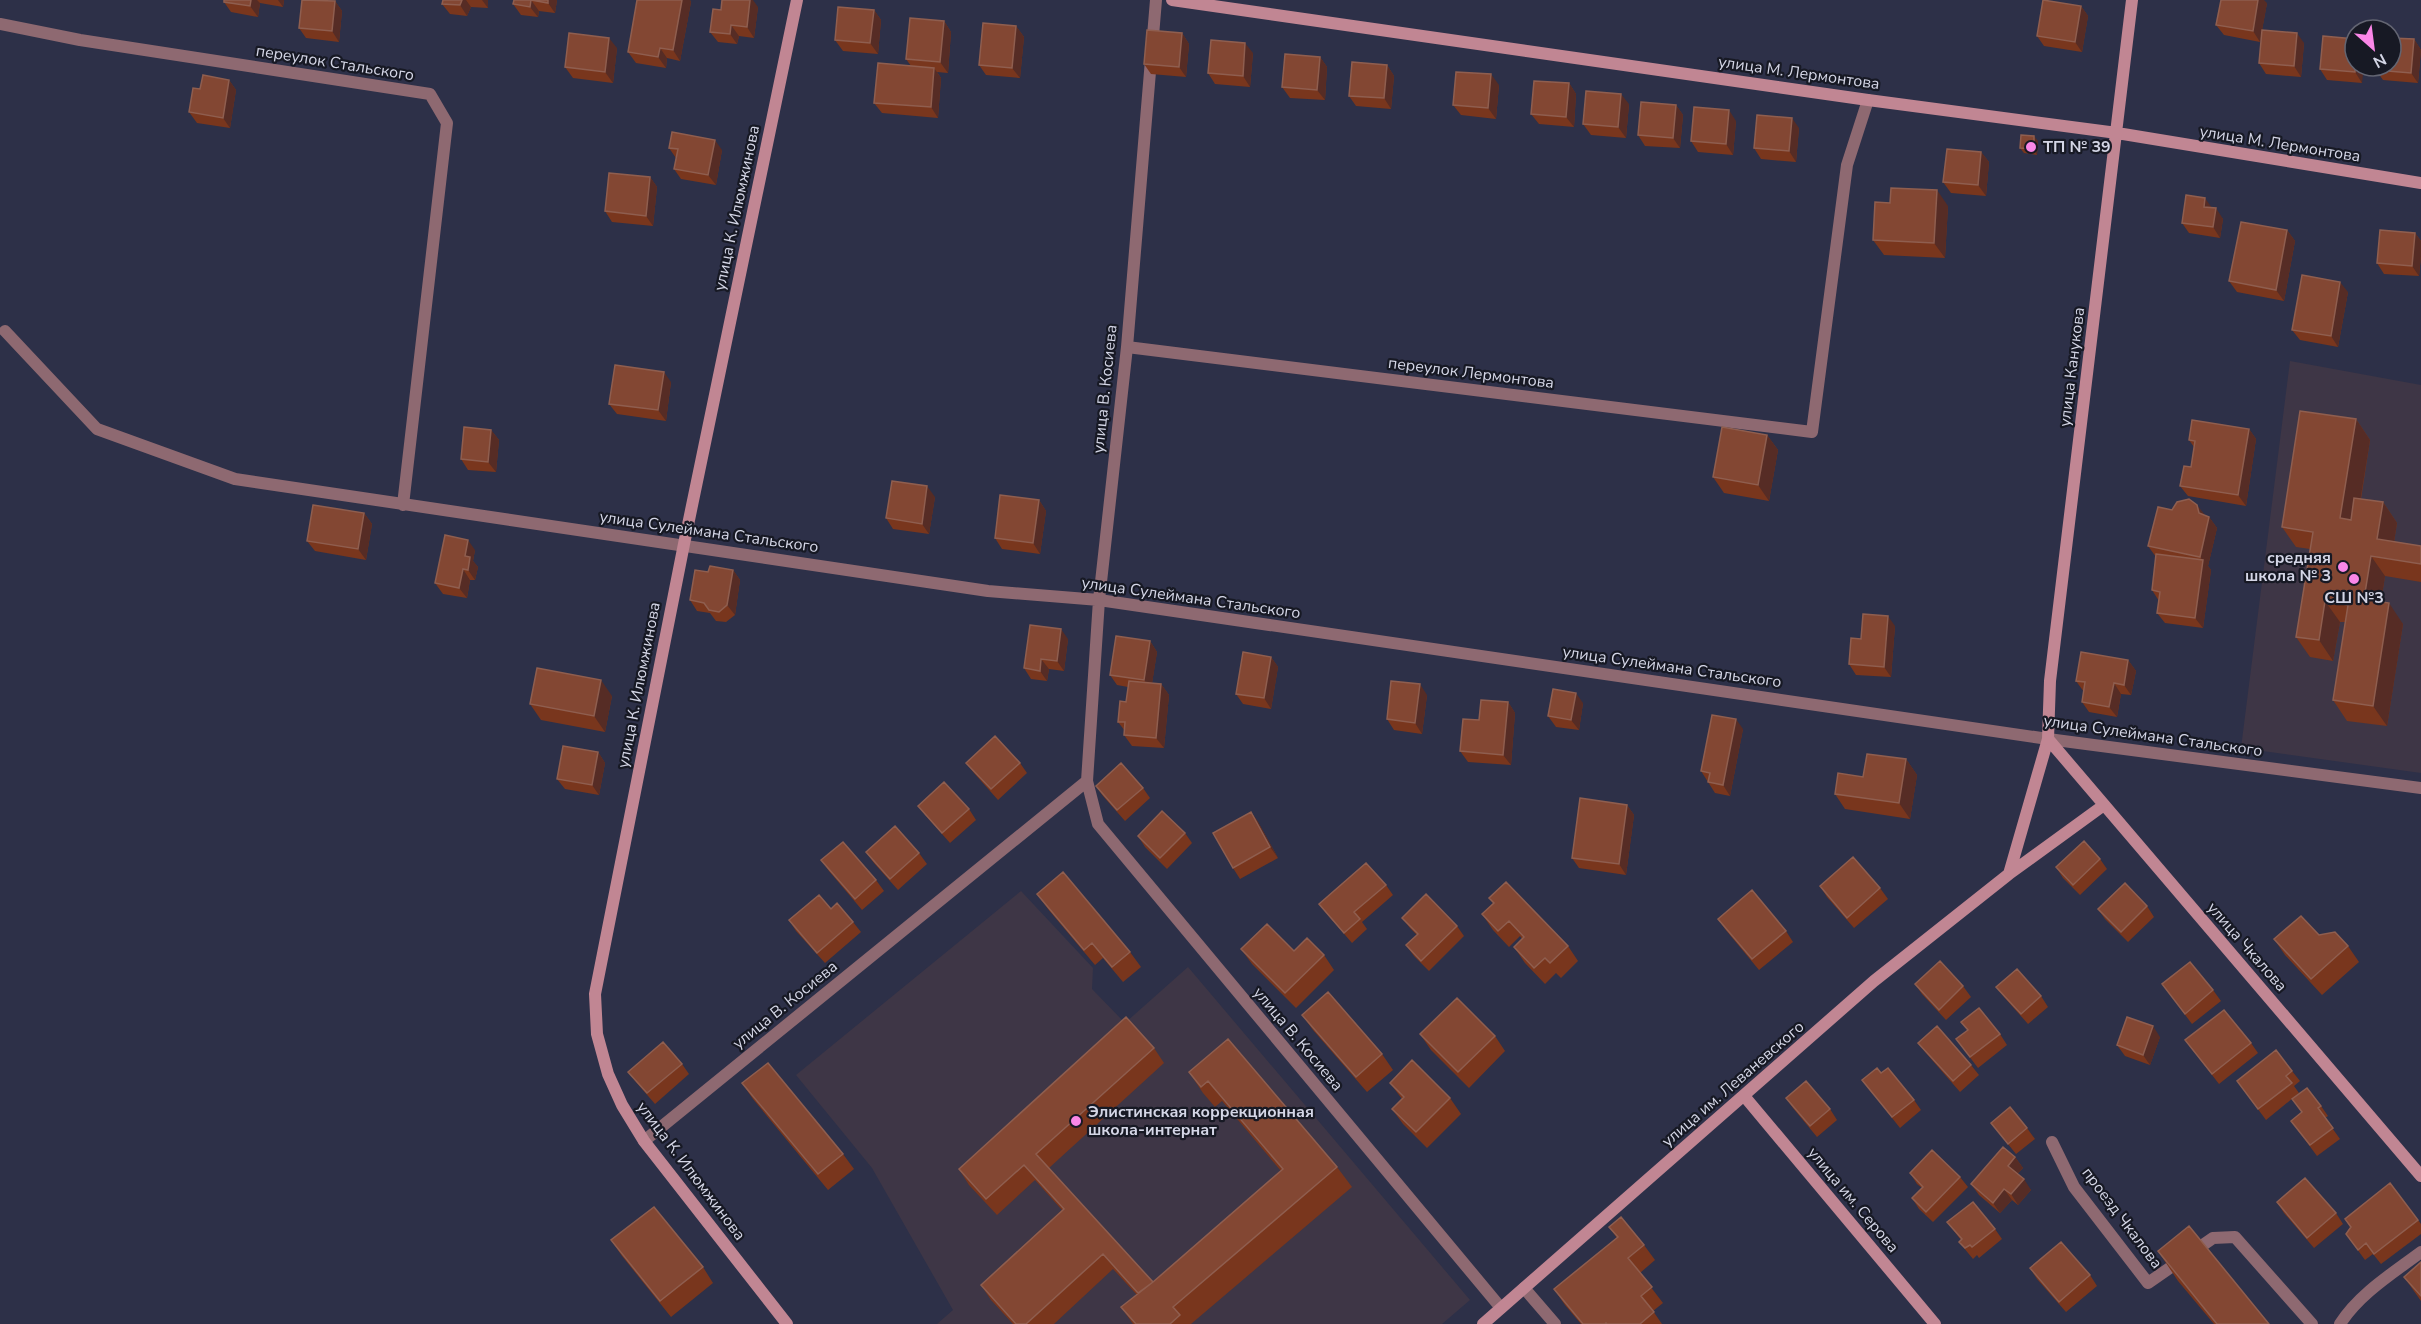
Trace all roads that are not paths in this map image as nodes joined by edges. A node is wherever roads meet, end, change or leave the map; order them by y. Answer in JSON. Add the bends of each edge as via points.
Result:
{"nodes":[{"id":1,"x":797,"y":0,"type":"edge"},
{"id":2,"x":1156,"y":0,"type":"edge"},
{"id":3,"x":1172,"y":0,"type":"edge"},
{"id":4,"x":2132,"y":0,"type":"edge"},
{"id":5,"x":0,"y":24,"type":"edge"},
{"id":6,"x":1868,"y":100,"type":"junction"},
{"id":7,"x":2117,"y":133,"type":"junction"},
{"id":8,"x":2421,"y":183,"type":"edge"},
{"id":9,"x":4,"y":331,"type":"dead end"},
{"id":10,"x":1127,"y":346,"type":"junction"},
{"id":11,"x":403,"y":505,"type":"junction"},
{"id":12,"x":684,"y":544,"type":"junction"},
{"id":13,"x":1099,"y":600,"type":"junction"},
{"id":14,"x":2048,"y":739,"type":"junction"},
{"id":15,"x":1087,"y":781,"type":"junction"},
{"id":16,"x":2421,"y":788,"type":"edge"},
{"id":17,"x":2104,"y":805,"type":"junction"},
{"id":18,"x":2009,"y":874,"type":"junction"},
{"id":19,"x":1745,"y":1097,"type":"junction"},
{"id":20,"x":644,"y":1141,"type":"junction"},
{"id":21,"x":2052,"y":1142,"type":"dead end"},
{"id":22,"x":2421,"y":1176,"type":"edge"},
{"id":23,"x":2421,"y":1252,"type":"edge"},
{"id":24,"x":1524,"y":1288,"type":"junction"},
{"id":25,"x":1501,"y":1308,"type":"junction"},
{"id":26,"x":787,"y":1324,"type":"edge"},
{"id":27,"x":1483,"y":1324,"type":"edge"},
{"id":28,"x":1555,"y":1324,"type":"edge"},
{"id":29,"x":1935,"y":1324,"type":"edge"},
{"id":30,"x":2312,"y":1324,"type":"edge"},
{"id":31,"x":2340,"y":1324,"type":"edge"}],
"edges":[{"from":1,"to":12,"type":"street","name":"улица К. Илюмжинова"},
{"from":2,"to":10,"type":"street","name":"улица В. Косиева"},
{"from":3,"to":6,"type":"street","name":"улица М. Лермонтова"},
{"from":4,"to":7,"type":"street","name":"улица Канукова"},
{"from":5,"to":11,"type":"street","name":"переулок Стальского","via":[[430,94],[447,123]]},
{"from":6,"to":7,"type":"street","name":"улица М. Лермонтова"},
{"from":6,"to":10,"type":"street","name":"переулок Лермонтова","via":[[1847,165],[1812,432]]},
{"from":7,"to":8,"type":"street","name":"улица М. Лермонтова"},
{"from":7,"to":14,"type":"street","name":"улица Канукова","via":[[2052,669]]},
{"from":9,"to":11,"type":"street","name":"улица Сулеймана Стальского","via":[[97,429],[235,479]]},
{"from":10,"to":13,"type":"street","name":"улица В. Косиева"},
{"from":11,"to":12,"type":"street","name":"улица Сулеймана Стальского"},
{"from":12,"to":13,"type":"street","name":"улица Сулеймана Стальского","via":[[988,591]]},
{"from":12,"to":20,"type":"street","name":"улица К. Илюмжинова","via":[[595,994],[597,1034],[608,1074]]},
{"from":13,"to":14,"type":"street","name":"улица Сулеймана Стальского"},
{"from":13,"to":15,"type":"street","name":"улица В. Косиева"},
{"from":14,"to":16,"type":"street","name":"улица Сулеймана Стальского"},
{"from":14,"to":17,"type":"street","name":"улица Чкалова"},
{"from":14,"to":18,"type":"street"},
{"from":15,"to":20,"type":"street","name":"улица В. Косиева"},
{"from":15,"to":25,"type":"street","name":"улица В. Косиева","via":[[1098,824]]},
{"from":17,"to":18,"type":"street","name":"улица им. Леваневского"},
{"from":17,"to":22,"type":"street","name":"улица Чкалова"},
{"from":18,"to":19,"type":"street","name":"улица им. Леваневского","via":[[1874,981]]},
{"from":19,"to":24,"type":"street","name":"улица им. Леваневского"},
{"from":19,"to":29,"type":"street","name":"улица им. Серова"},
{"from":20,"to":26,"type":"street","name":"улица К. Илюмжинова"},
{"from":21,"to":30,"type":"street","name":"проезд Чкалова","via":[[2074,1187],[2148,1283],[2213,1238],[2235,1237]]},
{"from":23,"to":31,"type":"street","via":[[2369,1292]]},
{"from":24,"to":25,"type":"street","name":"улица им. Леваневского"},
{"from":24,"to":28,"type":"street"},
{"from":25,"to":27,"type":"street","name":"улица им. Леваневского"}]}
